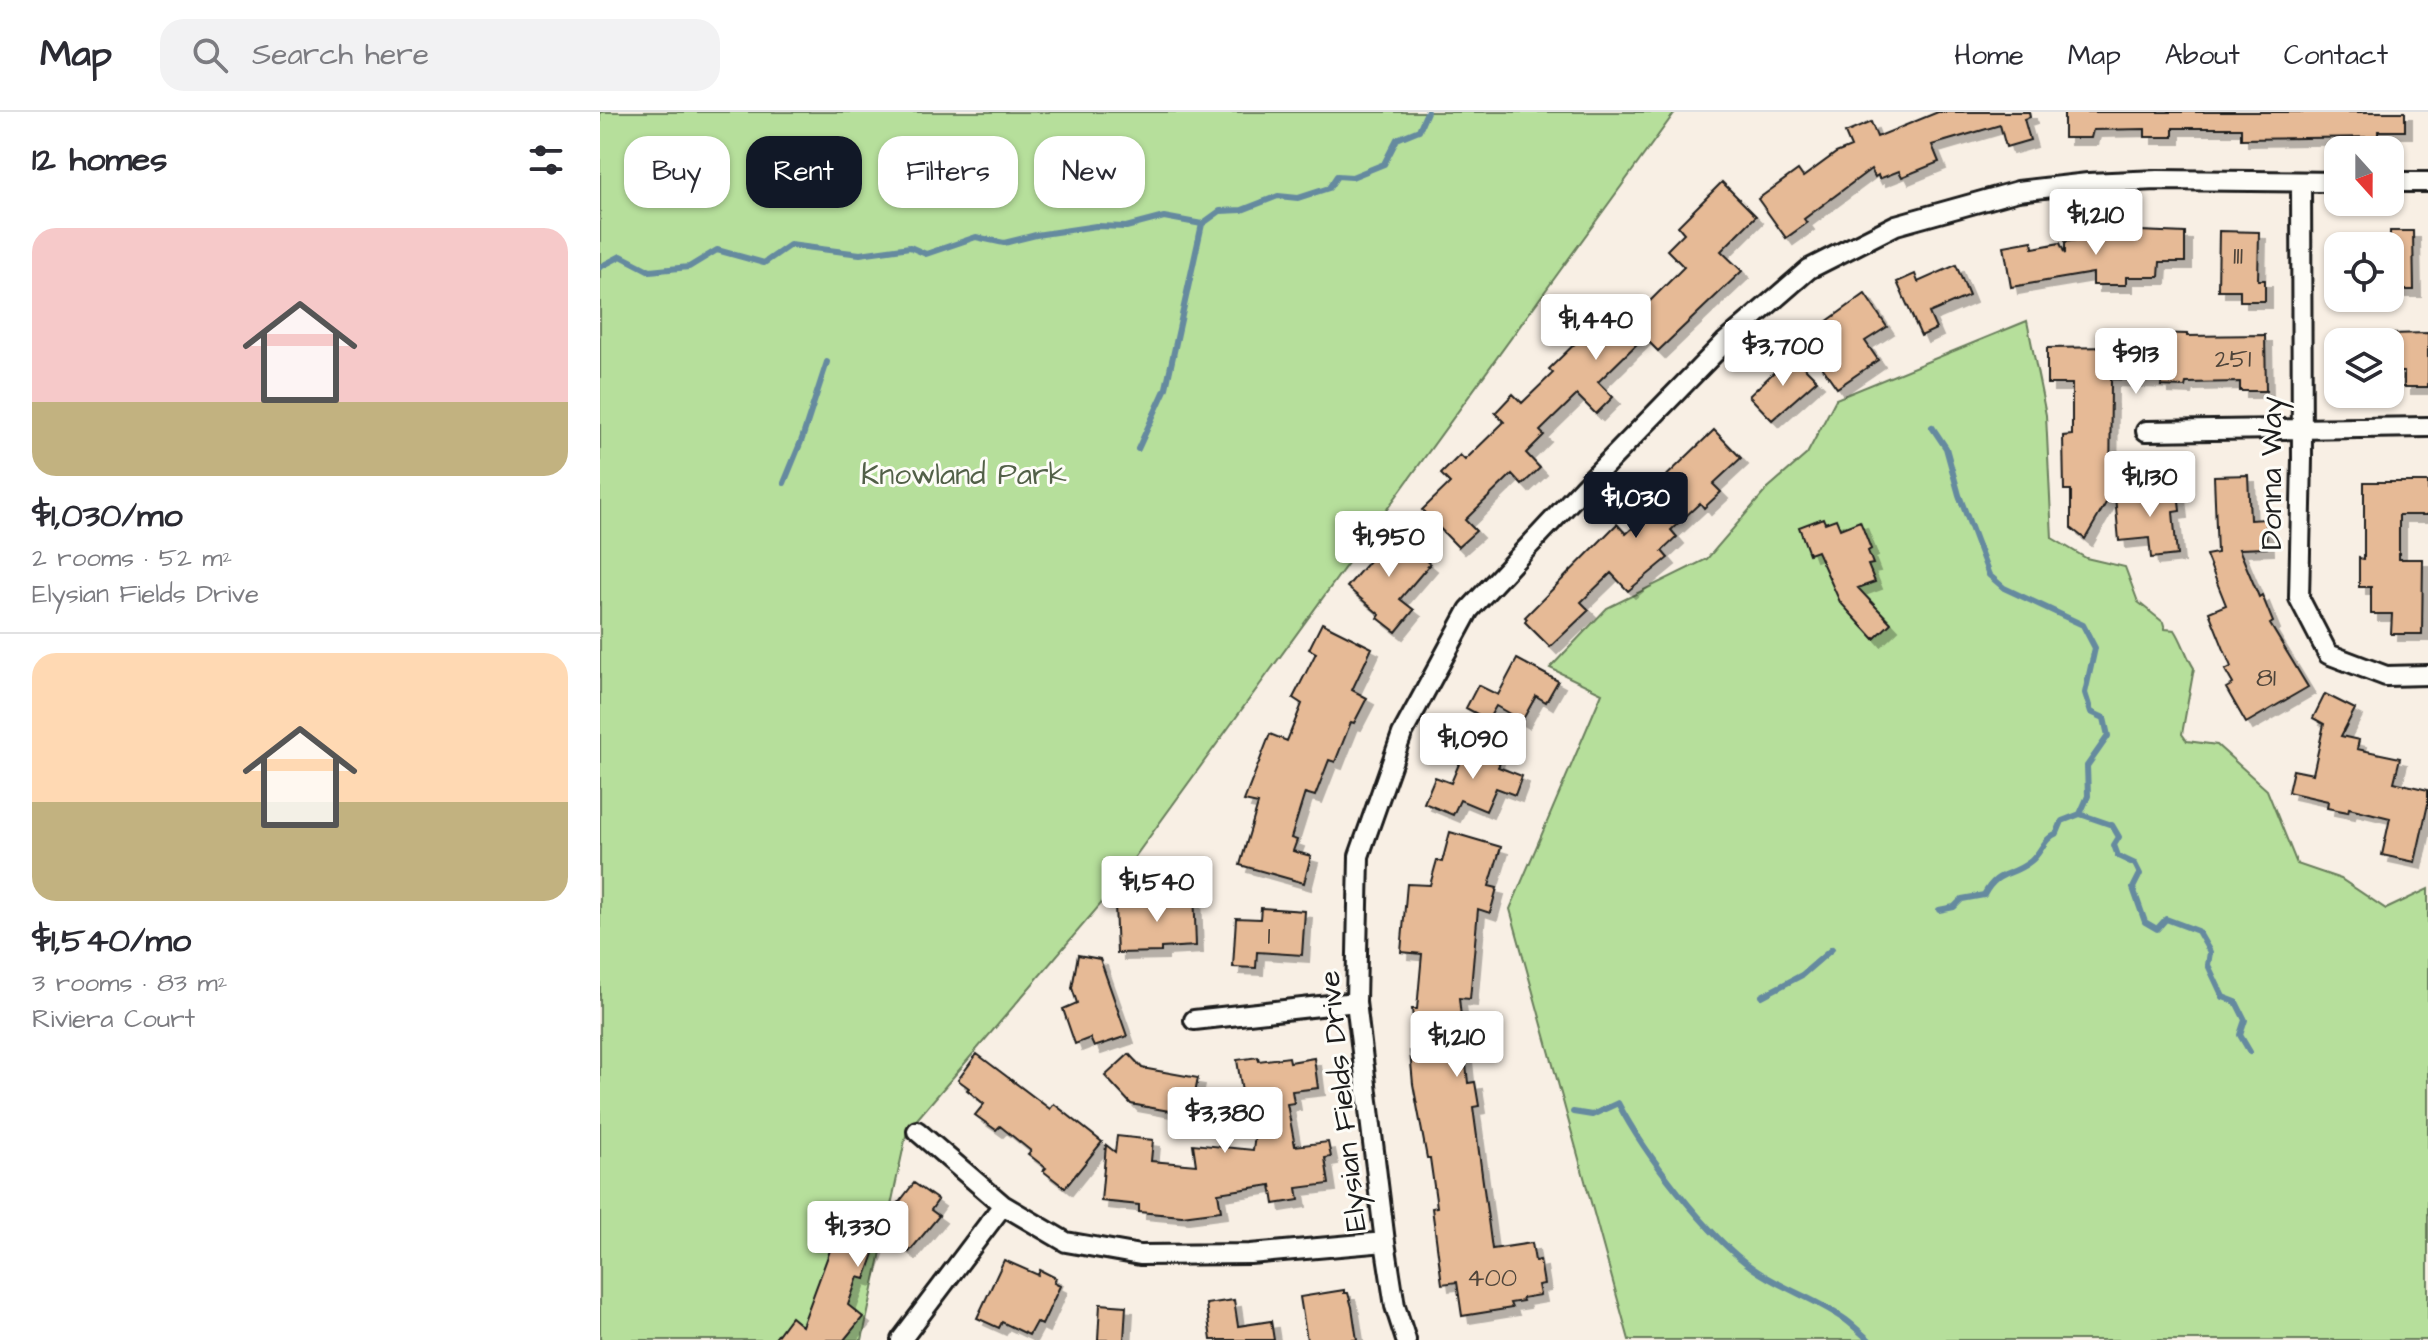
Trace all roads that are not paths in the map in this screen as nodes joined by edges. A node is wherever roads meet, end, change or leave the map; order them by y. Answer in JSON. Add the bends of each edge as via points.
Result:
{"nodes":[{"id":1,"x":2301,"y":182,"type":"junction"},
{"id":2,"x":2324,"y":182,"type":"edge"},
{"id":3,"x":2404,"y":182,"type":"edge"},
{"id":4,"x":2428,"y":182,"type":"edge"},
{"id":5,"x":2428,"y":427,"type":"edge"},
{"id":6,"x":2301,"y":429,"type":"junction"},
{"id":7,"x":2146,"y":431,"type":"dead end"},
{"id":8,"x":2428,"y":675,"type":"edge"},
{"id":9,"x":1356,"y":1002,"type":"junction"},
{"id":10,"x":1194,"y":1020,"type":"dead end"},
{"id":11,"x":917,"y":1131,"type":"dead end"},
{"id":12,"x":1003,"y":1205,"type":"junction"},
{"id":13,"x":1385,"y":1242,"type":"junction"},
{"id":14,"x":901,"y":1340,"type":"edge"},
{"id":15,"x":1406,"y":1340,"type":"edge"}],
"edges":[{"from":1,"to":2,"type":"street","name":"Elysian Fields Drive"},
{"from":1,"to":6,"type":"street","name":"Donna Way"},
{"from":1,"to":9,"type":"street","name":"Elysian Fields Drive","via":[[2158,180],[2018,191],[1896,225],[1797,279],[1725,342],[1469,610],[1402,734],[1359,856]]},
{"from":3,"to":4,"type":"street"},
{"from":5,"to":6,"type":"street"},
{"from":6,"to":7,"type":"street"},
{"from":6,"to":8,"type":"street","name":"Donna Way","via":[[2299,598],[2328,654],[2386,676]]},
{"from":9,"to":10,"type":"street"},
{"from":9,"to":13,"type":"street","name":"Elysian Fields Drive"},
{"from":11,"to":12,"type":"street"},
{"from":12,"to":13,"type":"street","via":[[1066,1242],[1140,1255],[1250,1254]]},
{"from":12,"to":14,"type":"street"},
{"from":13,"to":15,"type":"street","name":"Elysian Fields Drive"}]}
